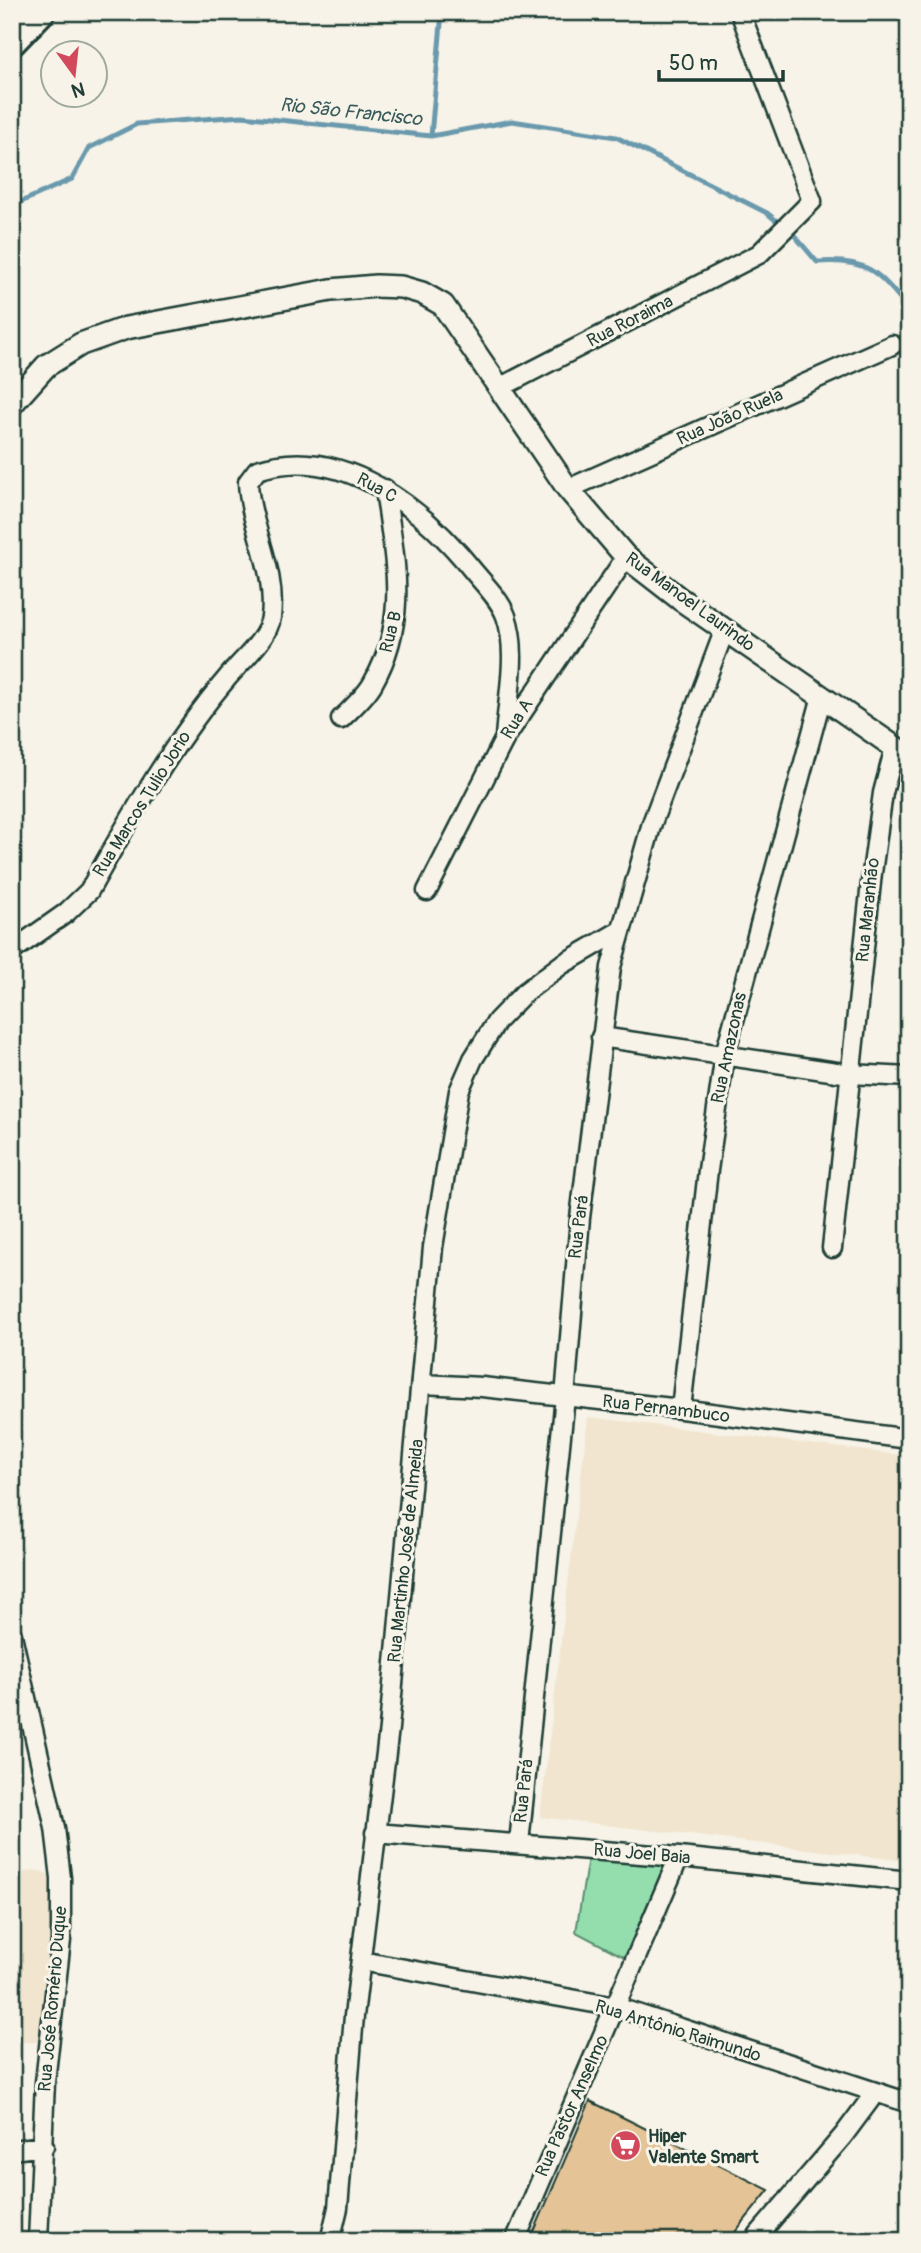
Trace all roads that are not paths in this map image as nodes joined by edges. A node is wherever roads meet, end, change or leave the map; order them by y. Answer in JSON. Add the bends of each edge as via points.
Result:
{"nodes":[{"id":1,"x":43,"y":12,"type":"edge"},
{"id":2,"x":740,"y":12,"type":"edge"},
{"id":3,"x":12,"y":43,"type":"edge"},
{"id":4,"x":892,"y":345,"type":"dead end"},
{"id":5,"x":501,"y":387,"type":"junction"},
{"id":6,"x":12,"y":404,"type":"edge"},
{"id":7,"x":385,"y":489,"type":"junction"},
{"id":8,"x":568,"y":489,"type":"junction"},
{"id":9,"x":626,"y":557,"type":"junction"},
{"id":10,"x":725,"y":629,"type":"junction"},
{"id":11,"x":258,"y":642,"type":"joint"},
{"id":12,"x":822,"y":696,"type":"junction"},
{"id":13,"x":341,"y":719,"type":"dead end"},
{"id":14,"x":505,"y":738,"type":"junction"},
{"id":15,"x":902,"y":752,"type":"edge"},
{"id":16,"x":427,"y":891,"type":"dead end"},
{"id":17,"x":618,"y":932,"type":"junction"},
{"id":18,"x":12,"y":950,"type":"edge"},
{"id":19,"x":601,"y":1037,"type":"junction"},
{"id":20,"x":725,"y":1054,"type":"junction"},
{"id":21,"x":850,"y":1074,"type":"junction"},
{"id":22,"x":909,"y":1077,"type":"edge"},
{"id":23,"x":832,"y":1248,"type":"dead end"},
{"id":24,"x":422,"y":1384,"type":"junction"},
{"id":25,"x":565,"y":1397,"type":"junction"},
{"id":26,"x":681,"y":1409,"type":"junction"},
{"id":27,"x":909,"y":1439,"type":"edge"},
{"id":28,"x":12,"y":1636,"type":"edge"},
{"id":29,"x":375,"y":1833,"type":"junction"},
{"id":30,"x":519,"y":1843,"type":"junction"},
{"id":31,"x":679,"y":1857,"type":"junction"},
{"id":32,"x":909,"y":1881,"type":"edge"},
{"id":33,"x":361,"y":1961,"type":"junction"},
{"id":34,"x":616,"y":2007,"type":"junction"},
{"id":35,"x":875,"y":2092,"type":"junction"},
{"id":36,"x":909,"y":2103,"type":"edge"},
{"id":37,"x":44,"y":2146,"type":"junction"},
{"id":38,"x":12,"y":2150,"type":"edge"},
{"id":39,"x":38,"y":2241,"type":"edge"},
{"id":40,"x":330,"y":2241,"type":"edge"},
{"id":41,"x":515,"y":2241,"type":"edge"},
{"id":42,"x":753,"y":2241,"type":"edge"}],
"edges":[{"from":1,"to":3,"type":"main road"},
{"from":2,"to":5,"type":"street","name":"Rua Roraima","via":[[812,201],[759,254]]},
{"from":4,"to":8,"type":"street","name":"Rua João Ruela"},
{"from":5,"to":6,"type":"street","name":"Rua Manoel Laurindo","via":[[443,305],[401,287],[331,290],[127,328],[81,344],[46,366]]},
{"from":5,"to":8,"type":"street","name":"Rua Manoel Laurindo"},
{"from":7,"to":11,"type":"street","name":"Rua C","via":[[331,468],[288,465],[257,470],[248,482],[249,498],[273,596],[271,621]]},
{"from":7,"to":13,"type":"street","name":"Rua B","via":[[397,576],[397,617],[372,685]]},
{"from":7,"to":14,"type":"street","name":"Rua C","via":[[457,550],[506,614],[512,653]]},
{"from":8,"to":9,"type":"street","name":"Rua Manoel Laurindo"},
{"from":9,"to":10,"type":"street","name":"Rua Manoel Laurindo"},
{"from":9,"to":14,"type":"street","name":"Rua A"},
{"from":10,"to":12,"type":"street","name":"Rua Manoel Laurindo"},
{"from":10,"to":17,"type":"street","name":"Rua Pará","via":[[652,823]]},
{"from":11,"to":18,"type":"street","name":"Rua Marcos Tulio Jorio","via":[[201,711],[89,891]]},
{"from":12,"to":15,"type":"street","name":"Rua Manoel Laurindo"},
{"from":12,"to":20,"type":"street","name":"Rua Amazonas"},
{"from":14,"to":16,"type":"street","name":"Rua A"},
{"from":15,"to":21,"type":"street","name":"Rua Maranhão","via":[[883,793]]},
{"from":17,"to":19,"type":"street","name":"Rua Pará"},
{"from":17,"to":24,"type":"street","name":"Rua Martinho José de Almeida","via":[[524,993],[497,1021],[459,1091],[433,1247]]},
{"from":19,"to":20,"type":"street"},
{"from":19,"to":25,"type":"street","name":"Rua Pará","via":[[572,1289]]},
{"from":20,"to":21,"type":"street"},
{"from":20,"to":26,"type":"street","name":"Rua Amazonas"},
{"from":21,"to":22,"type":"street"},
{"from":21,"to":23,"type":"street","name":"Rua Maranhão"},
{"from":24,"to":25,"type":"street","name":"Rua Pernambuco"},
{"from":24,"to":29,"type":"street","name":"Rua Martinho José de Almeida"},
{"from":25,"to":26,"type":"street","name":"Rua Pernambuco"},
{"from":25,"to":30,"type":"street","name":"Rua Pará"},
{"from":26,"to":27,"type":"street","name":"Rua Pernambuco"},
{"from":28,"to":37,"type":"street","name":"Rua José Romério Duque","via":[[55,1828],[61,1878],[61,1940],[45,2082]]},
{"from":29,"to":30,"type":"street","name":"Rua Joel Baia"},
{"from":29,"to":33,"type":"street","name":"Rua Martinho José de Almeida"},
{"from":30,"to":31,"type":"street","name":"Rua Joel Baia"},
{"from":31,"to":32,"type":"street","name":"Rua Joel Baia"},
{"from":31,"to":34,"type":"street","name":"Rua Pastor Anselmo"},
{"from":33,"to":34,"type":"street","name":"Rua Antônio Raimundo"},
{"from":33,"to":40,"type":"street","name":"Rua Martinho José de Almeida","via":[[338,2208]]},
{"from":34,"to":35,"type":"street","name":"Rua Antônio Raimundo"},
{"from":34,"to":41,"type":"street","name":"Rua Pastor Anselmo"},
{"from":35,"to":36,"type":"street","name":"Rua Antônio Raimundo"},
{"from":35,"to":42,"type":"street"},
{"from":37,"to":38,"type":"street"},
{"from":37,"to":39,"type":"street","name":"Rua José Romério Duque"}]}
